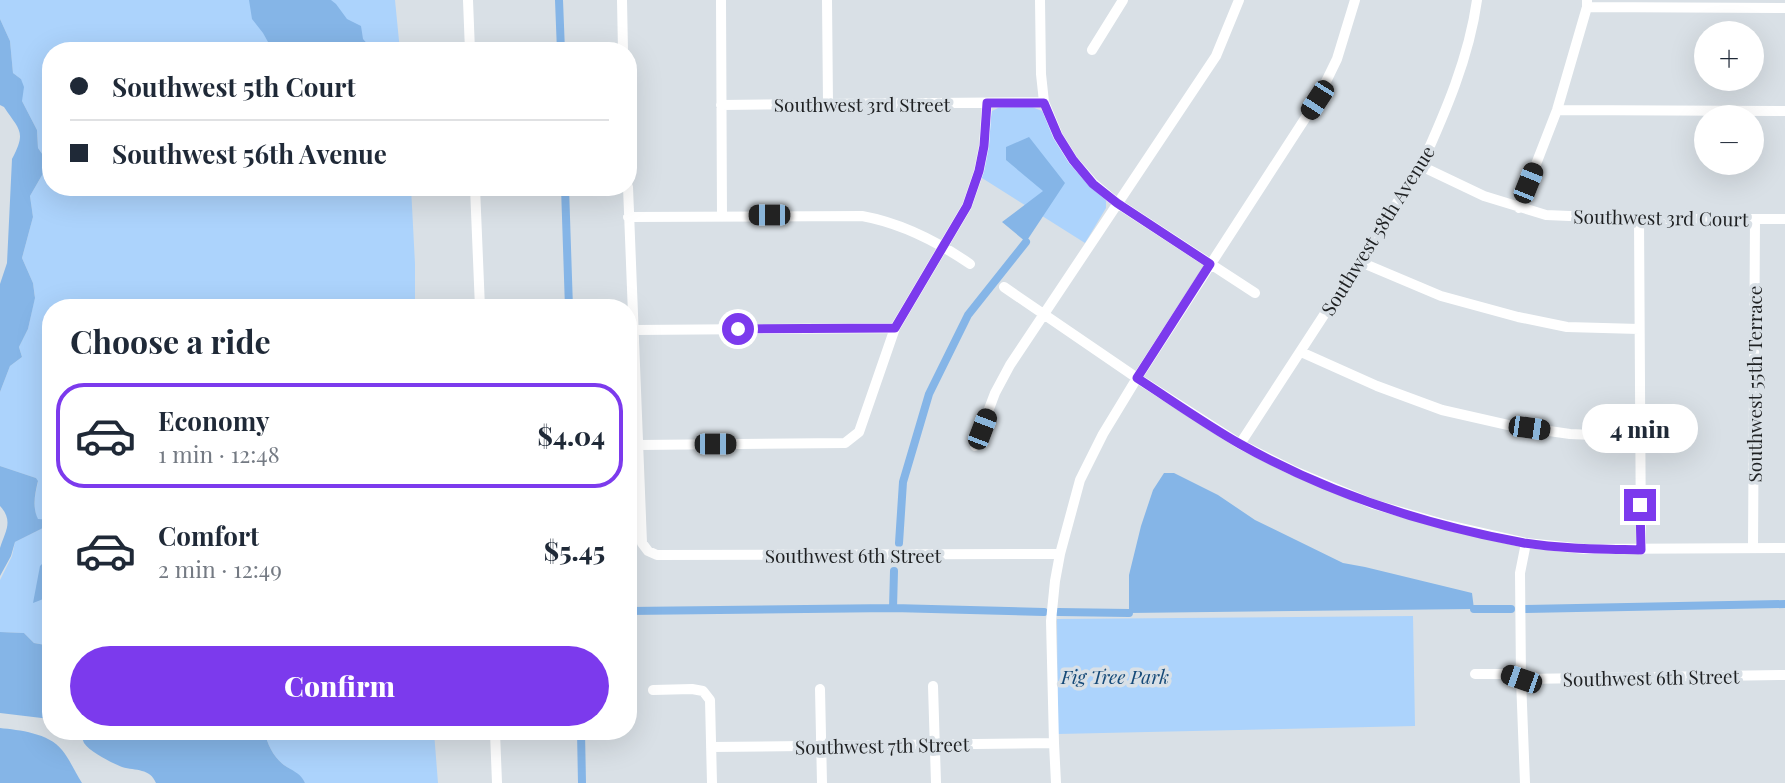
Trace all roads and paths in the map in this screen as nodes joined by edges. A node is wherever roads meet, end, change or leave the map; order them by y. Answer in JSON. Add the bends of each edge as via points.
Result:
{"nodes":[{"id":1,"x":468,"y":0,"type":"edge"},
{"id":2,"x":622,"y":0,"type":"edge"},
{"id":3,"x":721,"y":0,"type":"edge"},
{"id":4,"x":827,"y":0,"type":"edge"},
{"id":5,"x":1040,"y":0,"type":"edge"},
{"id":6,"x":1123,"y":0,"type":"edge"},
{"id":7,"x":1239,"y":0,"type":"edge"},
{"id":8,"x":1355,"y":0,"type":"edge"},
{"id":9,"x":1477,"y":0,"type":"edge"},
{"id":10,"x":1587,"y":3,"type":"edge"},
{"id":11,"x":1785,"y":8,"type":"edge"},
{"id":12,"x":470,"y":42,"type":"edge"},
{"id":13,"x":623,"y":42,"type":"edge"},
{"id":14,"x":1092,"y":50,"type":"dead end"},
{"id":15,"x":828,"y":103,"type":"junction"},
{"id":16,"x":987,"y":103,"type":"junction"},
{"id":17,"x":1044,"y":103,"type":"junction"},
{"id":18,"x":721,"y":105,"type":"junction"},
{"id":19,"x":1557,"y":110,"type":"junction"},
{"id":20,"x":1785,"y":111,"type":"edge"},
{"id":21,"x":1421,"y":166,"type":"junction"},
{"id":22,"x":475,"y":196,"type":"edge"},
{"id":23,"x":628,"y":196,"type":"edge"},
{"id":24,"x":1117,"y":203,"type":"junction"},
{"id":25,"x":1519,"y":208,"type":"junction"},
{"id":26,"x":722,"y":216,"type":"junction"},
{"id":27,"x":628,"y":217,"type":"junction"},
{"id":28,"x":1639,"y":219,"type":"junction"},
{"id":29,"x":1755,"y":219,"type":"junction"},
{"id":30,"x":1785,"y":219,"type":"edge"},
{"id":31,"x":944,"y":246,"type":"junction"},
{"id":32,"x":1358,"y":261,"type":"junction"},
{"id":33,"x":970,"y":264,"type":"dead end"},
{"id":34,"x":1210,"y":264,"type":"junction"},
{"id":35,"x":1004,"y":287,"type":"dead end"},
{"id":36,"x":1255,"y":293,"type":"dead end"},
{"id":37,"x":480,"y":299,"type":"edge"},
{"id":38,"x":632,"y":299,"type":"edge"},
{"id":39,"x":1043,"y":313,"type":"junction"},
{"id":40,"x":895,"y":328,"type":"junction"},
{"id":41,"x":1639,"y":329,"type":"junction"},
{"id":42,"x":637,"y":330,"type":"edge"},
{"id":43,"x":1301,"y":352,"type":"junction"},
{"id":44,"x":1137,"y":378,"type":"junction"},
{"id":45,"x":637,"y":422,"type":"edge"},
{"id":46,"x":1640,"y":437,"type":"junction"},
{"id":47,"x":1240,"y":444,"type":"junction"},
{"id":48,"x":638,"y":445,"type":"junction"},
{"id":49,"x":975,"y":446,"type":"dead end"},
{"id":50,"x":1526,"y":543,"type":"junction"},
{"id":51,"x":1753,"y":548,"type":"junction"},
{"id":52,"x":1785,"y":548,"type":"edge"},
{"id":53,"x":1641,"y":550,"type":"junction"},
{"id":54,"x":1060,"y":554,"type":"junction"},
{"id":55,"x":1475,"y":674,"type":"dead end"},
{"id":56,"x":1785,"y":676,"type":"edge"},
{"id":57,"x":1521,"y":679,"type":"junction"},
{"id":58,"x":933,"y":686,"type":"dead end"},
{"id":59,"x":820,"y":689,"type":"dead end"},
{"id":60,"x":653,"y":690,"type":"dead end"},
{"id":61,"x":495,"y":740,"type":"edge"},
{"id":62,"x":936,"y":743,"type":"junction"},
{"id":63,"x":1054,"y":743,"type":"junction"},
{"id":64,"x":821,"y":746,"type":"junction"},
{"id":65,"x":711,"y":747,"type":"junction"},
{"id":66,"x":497,"y":783,"type":"edge"},
{"id":67,"x":712,"y":783,"type":"edge"},
{"id":68,"x":822,"y":783,"type":"edge"},
{"id":69,"x":936,"y":783,"type":"edge"},
{"id":70,"x":1056,"y":783,"type":"edge"},
{"id":71,"x":1525,"y":783,"type":"edge"}],
"edges":[{"from":1,"to":12,"type":"street"},
{"from":2,"to":13,"type":"street"},
{"from":3,"to":18,"type":"street"},
{"from":4,"to":15,"type":"street"},
{"from":5,"to":17,"type":"street"},
{"from":6,"to":14,"type":"street"},
{"from":7,"to":24,"type":"street","via":[[1216,56]]},
{"from":8,"to":34,"type":"street","via":[[1337,59],[1317,100]]},
{"from":9,"to":21,"type":"street","name":"Southwest 58th Avenue","via":[[1462,61]]},
{"from":10,"to":11,"type":"street"},
{"from":10,"to":19,"type":"street"},
{"from":15,"to":16,"type":"street","name":"Southwest 3rd Street"},
{"from":15,"to":18,"type":"street","name":"Southwest 3rd Street"},
{"from":16,"to":17,"type":"street","name":"Southwest 3rd Street"},
{"from":16,"to":31,"type":"street","via":[[979,171],[967,206]]},
{"from":17,"to":24,"type":"street","via":[[1073,160]]},
{"from":18,"to":26,"type":"street"},
{"from":19,"to":20,"type":"street"},
{"from":19,"to":25,"type":"street"},
{"from":21,"to":25,"type":"street","name":"Southwest 3rd Court"},
{"from":21,"to":32,"type":"street","name":"Southwest 58th Avenue"},
{"from":22,"to":37,"type":"street"},
{"from":23,"to":27,"type":"street"},
{"from":24,"to":34,"type":"street"},
{"from":24,"to":39,"type":"street"},
{"from":25,"to":28,"type":"street","name":"Southwest 3rd Court","via":[[1546,215]]},
{"from":26,"to":27,"type":"street"},
{"from":26,"to":31,"type":"street","via":[[862,216]]},
{"from":27,"to":38,"type":"street"},
{"from":28,"to":29,"type":"street","name":"Southwest 3rd Court"},
{"from":28,"to":41,"type":"street"},
{"from":29,"to":30,"type":"street","name":"Southwest 3rd Court"},
{"from":29,"to":51,"type":"street","name":"Southwest 55th Terrace"},
{"from":31,"to":33,"type":"street"},
{"from":31,"to":40,"type":"street"},
{"from":32,"to":41,"type":"street","via":[[1441,296],[1518,317],[1567,327]]},
{"from":32,"to":43,"type":"street","name":"Southwest 58th Avenue"},
{"from":34,"to":36,"type":"street"},
{"from":34,"to":44,"type":"street"},
{"from":35,"to":39,"type":"street"},
{"from":39,"to":44,"type":"street"},
{"from":39,"to":49,"type":"street","via":[[995,393]]},
{"from":40,"to":42,"type":"street"},
{"from":40,"to":48,"type":"street","via":[[859,432],[845,443]]},
{"from":41,"to":46,"type":"street"},
{"from":43,"to":46,"type":"street","via":[[1443,410],[1570,434]]},
{"from":43,"to":47,"type":"street","name":"Southwest 58th Avenue"},
{"from":44,"to":47,"type":"street"},
{"from":44,"to":54,"type":"street","via":[[1080,480]]},
{"from":45,"to":48,"type":"street"},
{"from":46,"to":53,"type":"street"},
{"from":47,"to":50,"type":"street","via":[[1374,504]]},
{"from":48,"to":54,"type":"street","name":"Southwest 6th Street","via":[[642,543],[657,555]]},
{"from":50,"to":53,"type":"street"},
{"from":50,"to":57,"type":"street","via":[[1520,573]]},
{"from":51,"to":52,"type":"street"},
{"from":51,"to":53,"type":"street"},
{"from":54,"to":63,"type":"street","via":[[1051,621]]},
{"from":55,"to":57,"type":"street","name":"Southwest 6th Street"},
{"from":56,"to":57,"type":"street","name":"Southwest 6th Street"},
{"from":57,"to":71,"type":"street"},
{"from":58,"to":62,"type":"street"},
{"from":59,"to":64,"type":"street"},
{"from":60,"to":65,"type":"street","via":[[703,691],[710,700]]},
{"from":61,"to":66,"type":"street"},
{"from":62,"to":63,"type":"street","name":"Southwest 7th Street"},
{"from":62,"to":64,"type":"street","name":"Southwest 7th Street"},
{"from":62,"to":69,"type":"street"},
{"from":63,"to":70,"type":"street"},
{"from":64,"to":65,"type":"street","name":"Southwest 7th Street"},
{"from":64,"to":68,"type":"street"},
{"from":65,"to":67,"type":"street"}]}
